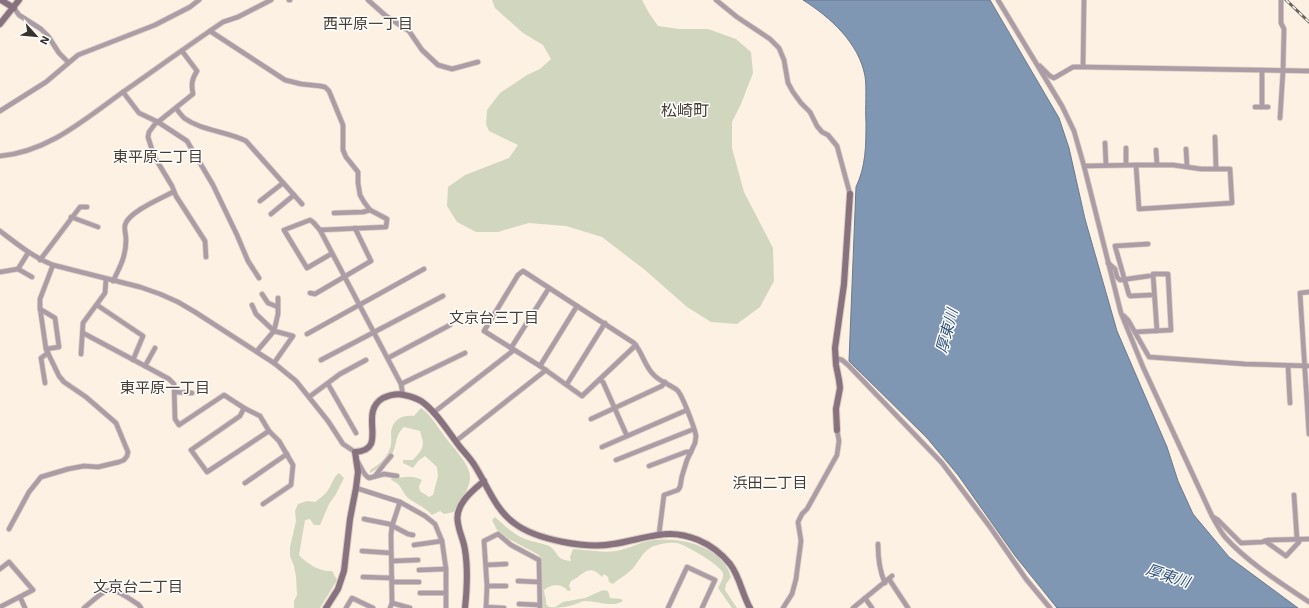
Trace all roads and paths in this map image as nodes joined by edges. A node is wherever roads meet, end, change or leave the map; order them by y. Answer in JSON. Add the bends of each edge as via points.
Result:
{"nodes":[{"id":1,"x":1,"y":0,"type":"edge"},
{"id":2,"x":19,"y":0,"type":"edge"},
{"id":3,"x":199,"y":0,"type":"edge"},
{"id":4,"x":268,"y":0,"type":"edge"},
{"id":5,"x":368,"y":0,"type":"edge"},
{"id":6,"x":716,"y":0,"type":"edge"},
{"id":7,"x":998,"y":0,"type":"edge"},
{"id":8,"x":1084,"y":0,"type":"edge"},
{"id":9,"x":1281,"y":0,"type":"edge"},
{"id":10,"x":14,"y":8,"type":"junction"},
{"id":11,"x":0,"y":24,"type":"edge"},
{"id":12,"x":210,"y":31,"type":"junction"},
{"id":13,"x":182,"y":51,"type":"junction"},
{"id":14,"x":68,"y":62,"type":"junction"},
{"id":15,"x":478,"y":62,"type":"dead end"},
{"id":16,"x":1037,"y":64,"type":"junction"},
{"id":17,"x":1083,"y":67,"type":"junction"},
{"id":18,"x":1262,"y":71,"type":"junction"},
{"id":19,"x":1283,"y":71,"type":"junction"},
{"id":20,"x":1309,"y":72,"type":"edge"},
{"id":21,"x":123,"y":92,"type":"junction"},
{"id":22,"x":1255,"y":107,"type":"dead end"},
{"id":23,"x":1262,"y":107,"type":"junction"},
{"id":24,"x":1268,"y":107,"type":"dead end"},
{"id":25,"x":176,"y":108,"type":"junction"},
{"id":26,"x":0,"y":111,"type":"edge"},
{"id":27,"x":1280,"y":118,"type":"dead end"},
{"id":28,"x":158,"y":122,"type":"junction"},
{"id":29,"x":1216,"y":137,"type":"dead end"},
{"id":30,"x":1105,"y":143,"type":"dead end"},
{"id":31,"x":1126,"y":148,"type":"dead end"},
{"id":32,"x":1186,"y":149,"type":"dead end"},
{"id":33,"x":1156,"y":150,"type":"dead end"},
{"id":34,"x":0,"y":156,"type":"edge"},
{"id":35,"x":1106,"y":165,"type":"junction"},
{"id":36,"x":1126,"y":165,"type":"junction"},
{"id":37,"x":1136,"y":165,"type":"junction"},
{"id":38,"x":1157,"y":165,"type":"junction"},
{"id":39,"x":1084,"y":166,"type":"junction"},
{"id":40,"x":1187,"y":166,"type":"junction"},
{"id":41,"x":1216,"y":169,"type":"junction"},
{"id":42,"x":283,"y":183,"type":"junction"},
{"id":43,"x":173,"y":192,"type":"junction"},
{"id":44,"x":850,"y":194,"type":"joint"},
{"id":45,"x":294,"y":195,"type":"junction"},
{"id":46,"x":260,"y":201,"type":"dead end"},
{"id":47,"x":302,"y":204,"type":"dead end"},
{"id":48,"x":87,"y":207,"type":"dead end"},
{"id":49,"x":370,"y":210,"type":"junction"},
{"id":50,"x":334,"y":213,"type":"dead end"},
{"id":51,"x":271,"y":214,"type":"dead end"},
{"id":52,"x":71,"y":217,"type":"junction"},
{"id":53,"x":98,"y":227,"type":"dead end"},
{"id":54,"x":355,"y":228,"type":"junction"},
{"id":55,"x":320,"y":230,"type":"junction"},
{"id":56,"x":0,"y":231,"type":"edge"},
{"id":57,"x":1148,"y":244,"type":"dead end"},
{"id":58,"x":28,"y":253,"type":"junction"},
{"id":59,"x":331,"y":254,"type":"junction"},
{"id":60,"x":206,"y":257,"type":"dead end"},
{"id":61,"x":40,"y":260,"type":"junction"},
{"id":62,"x":1108,"y":263,"type":"junction"},
{"id":63,"x":53,"y":265,"type":"junction"},
{"id":64,"x":18,"y":269,"type":"junction"},
{"id":65,"x":424,"y":269,"type":"dead end"},
{"id":66,"x":0,"y":272,"type":"edge"},
{"id":67,"x":1149,"y":276,"type":"dead end"},
{"id":68,"x":32,"y":277,"type":"dead end"},
{"id":69,"x":344,"y":277,"type":"junction"},
{"id":70,"x":259,"y":278,"type":"dead end"},
{"id":71,"x":106,"y":279,"type":"junction"},
{"id":72,"x":1124,"y":279,"type":"junction"},
{"id":73,"x":113,"y":281,"type":"junction"},
{"id":74,"x":549,"y":288,"type":"junction"},
{"id":75,"x":1309,"y":292,"type":"edge"},
{"id":76,"x":310,"y":293,"type":"dead end"},
{"id":77,"x":262,"y":294,"type":"dead end"},
{"id":78,"x":1151,"y":295,"type":"dead end"},
{"id":79,"x":443,"y":296,"type":"dead end"},
{"id":80,"x":278,"y":298,"type":"dead end"},
{"id":81,"x":97,"y":305,"type":"junction"},
{"id":82,"x":252,"y":305,"type":"dead end"},
{"id":83,"x":359,"y":306,"type":"junction"},
{"id":84,"x":577,"y":306,"type":"junction"},
{"id":85,"x":278,"y":307,"type":"junction"},
{"id":86,"x":40,"y":310,"type":"junction"},
{"id":87,"x":1121,"y":313,"type":"junction"},
{"id":88,"x":605,"y":323,"type":"junction"},
{"id":89,"x":450,"y":325,"type":"dead end"},
{"id":90,"x":274,"y":331,"type":"junction"},
{"id":91,"x":1156,"y":331,"type":"junction"},
{"id":92,"x":374,"y":332,"type":"junction"},
{"id":93,"x":1135,"y":332,"type":"junction"},
{"id":94,"x":83,"y":333,"type":"junction"},
{"id":95,"x":307,"y":334,"type":"dead end"},
{"id":96,"x":636,"y":345,"type":"junction"},
{"id":97,"x":155,"y":348,"type":"dead end"},
{"id":98,"x":513,"y":349,"type":"junction"},
{"id":99,"x":47,"y":351,"type":"junction"},
{"id":100,"x":257,"y":351,"type":"junction"},
{"id":101,"x":465,"y":353,"type":"dead end"},
{"id":102,"x":81,"y":354,"type":"dead end"},
{"id":103,"x":388,"y":358,"type":"junction"},
{"id":104,"x":835,"y":358,"type":"junction"},
{"id":105,"x":133,"y":360,"type":"junction"},
{"id":106,"x":321,"y":360,"type":"dead end"},
{"id":107,"x":366,"y":360,"type":"dead end"},
{"id":108,"x":274,"y":363,"type":"junction"},
{"id":109,"x":145,"y":366,"type":"junction"},
{"id":110,"x":540,"y":366,"type":"junction"},
{"id":111,"x":1288,"y":366,"type":"junction"},
{"id":112,"x":1307,"y":366,"type":"edge"},
{"id":113,"x":546,"y":370,"type":"junction"},
{"id":114,"x":600,"y":380,"type":"junction"},
{"id":115,"x":665,"y":382,"type":"junction"},
{"id":116,"x":45,"y":383,"type":"dead end"},
{"id":117,"x":328,"y":384,"type":"junction"},
{"id":118,"x":401,"y":384,"type":"junction"},
{"id":119,"x":567,"y":384,"type":"junction"},
{"id":120,"x":175,"y":392,"type":"junction"},
{"id":121,"x":192,"y":393,"type":"dead end"},
{"id":122,"x":403,"y":395,"type":"junction"},
{"id":123,"x":309,"y":397,"type":"junction"},
{"id":124,"x":1290,"y":402,"type":"dead end"},
{"id":125,"x":244,"y":408,"type":"junction"},
{"id":126,"x":614,"y":408,"type":"junction"},
{"id":127,"x":687,"y":410,"type":"junction"},
{"id":128,"x":433,"y":413,"type":"junction"},
{"id":129,"x":591,"y":419,"type":"dead end"},
{"id":130,"x":694,"y":429,"type":"junction"},
{"id":131,"x":837,"y":430,"type":"joint"},
{"id":132,"x":269,"y":431,"type":"junction"},
{"id":133,"x":356,"y":433,"type":"dead end"},
{"id":134,"x":1309,"y":434,"type":"edge"},
{"id":135,"x":627,"y":436,"type":"junction"},
{"id":136,"x":456,"y":441,"type":"junction"},
{"id":137,"x":602,"y":447,"type":"dead end"},
{"id":138,"x":355,"y":452,"type":"junction"},
{"id":139,"x":691,"y":452,"type":"junction"},
{"id":140,"x":287,"y":454,"type":"junction"},
{"id":141,"x":391,"y":456,"type":"dead end"},
{"id":142,"x":355,"y":460,"type":"junction"},
{"id":143,"x":616,"y":460,"type":"dead end"},
{"id":144,"x":649,"y":466,"type":"dead end"},
{"id":145,"x":376,"y":476,"type":"junction"},
{"id":146,"x":397,"y":476,"type":"dead end"},
{"id":147,"x":484,"y":481,"type":"junction"},
{"id":148,"x":245,"y":483,"type":"dead end"},
{"id":149,"x":356,"y":488,"type":"junction"},
{"id":150,"x":1294,"y":495,"type":"dead end"},
{"id":151,"x":400,"y":502,"type":"junction"},
{"id":152,"x":263,"y":504,"type":"dead end"},
{"id":153,"x":1212,"y":516,"type":"junction"},
{"id":154,"x":364,"y":519,"type":"dead end"},
{"id":155,"x":392,"y":526,"type":"junction"},
{"id":156,"x":9,"y":529,"type":"dead end"},
{"id":157,"x":659,"y":534,"type":"junction"},
{"id":158,"x":413,"y":535,"type":"dead end"},
{"id":159,"x":1298,"y":539,"type":"junction"},
{"id":160,"x":1309,"y":539,"type":"edge"},
{"id":161,"x":442,"y":541,"type":"junction"},
{"id":162,"x":1265,"y":541,"type":"junction"},
{"id":163,"x":878,"y":544,"type":"dead end"},
{"id":164,"x":414,"y":545,"type":"dead end"},
{"id":165,"x":362,"y":551,"type":"dead end"},
{"id":166,"x":391,"y":553,"type":"junction"},
{"id":167,"x":418,"y":560,"type":"dead end"},
{"id":168,"x":392,"y":561,"type":"junction"},
{"id":169,"x":506,"y":564,"type":"dead end"},
{"id":170,"x":486,"y":565,"type":"junction"},
{"id":171,"x":0,"y":569,"type":"edge"},
{"id":172,"x":446,"y":569,"type":"junction"},
{"id":173,"x":419,"y":570,"type":"dead end"},
{"id":174,"x":363,"y":577,"type":"dead end"},
{"id":175,"x":889,"y":579,"type":"junction"},
{"id":176,"x":392,"y":580,"type":"junction"},
{"id":177,"x":518,"y":581,"type":"dead end"},
{"id":178,"x":419,"y":582,"type":"dead end"},
{"id":179,"x":539,"y":582,"type":"junction"},
{"id":180,"x":487,"y":586,"type":"junction"},
{"id":181,"x":506,"y":586,"type":"dead end"},
{"id":182,"x":420,"y":593,"type":"dead end"},
{"id":183,"x":446,"y":593,"type":"junction"},
{"id":184,"x":20,"y":597,"type":"junction"},
{"id":185,"x":865,"y":598,"type":"junction"},
{"id":186,"x":1309,"y":602,"type":"edge"},
{"id":187,"x":392,"y":603,"type":"junction"},
{"id":188,"x":519,"y":604,"type":"dead end"},
{"id":189,"x":540,"y":606,"type":"edge"},
{"id":190,"x":0,"y":607,"type":"edge"},
{"id":191,"x":486,"y":607,"type":"edge"},
{"id":192,"x":25,"y":608,"type":"edge"},
{"id":193,"x":84,"y":608,"type":"edge"},
{"id":194,"x":141,"y":608,"type":"edge"},
{"id":195,"x":326,"y":608,"type":"edge"},
{"id":196,"x":346,"y":608,"type":"edge"},
{"id":197,"x":373,"y":608,"type":"edge"},
{"id":198,"x":390,"y":608,"type":"edge"},
{"id":199,"x":410,"y":608,"type":"edge"},
{"id":200,"x":446,"y":608,"type":"edge"},
{"id":201,"x":465,"y":608,"type":"edge"},
{"id":202,"x":504,"y":608,"type":"edge"},
{"id":203,"x":668,"y":608,"type":"edge"},
{"id":204,"x":702,"y":608,"type":"edge"},
{"id":205,"x":750,"y":608,"type":"edge"},
{"id":206,"x":783,"y":608,"type":"edge"},
{"id":207,"x":853,"y":608,"type":"edge"},
{"id":208,"x":872,"y":608,"type":"edge"},
{"id":209,"x":908,"y":608,"type":"edge"},
{"id":210,"x":1050,"y":608,"type":"edge"}],
"edges":[{"from":1,"to":10,"type":"street"},
{"from":2,"to":10,"type":"street"},
{"from":3,"to":14,"type":"street","via":[[166,20],[89,50]]},
{"from":4,"to":12,"type":"street"},
{"from":5,"to":15,"type":"street","via":[[409,31],[422,50],[438,65],[452,69]]},
{"from":6,"to":44,"type":"street","via":[[770,38],[779,48],[788,83],[793,92],[810,112],[817,126],[837,146]]},
{"from":7,"to":16,"type":"street"},
{"from":8,"to":17,"type":"street"},
{"from":9,"to":19,"type":"street","via":[[1281,23],[1284,29]]},
{"from":10,"to":11,"type":"street"},
{"from":10,"to":14,"type":"street","via":[[19,15],[41,29]]},
{"from":12,"to":13,"type":"street"},
{"from":12,"to":49,"type":"street","via":[[285,80],[296,84],[325,87],[329,91],[343,125],[346,157],[358,172],[360,195]]},
{"from":13,"to":21,"type":"street"},
{"from":13,"to":25,"type":"street","via":[[197,71],[191,83],[193,94]]},
{"from":14,"to":26,"type":"street","via":[[46,82]]},
{"from":16,"to":17,"type":"street","via":[[1054,78],[1073,67]]},
{"from":16,"to":39,"type":"street","via":[[1074,131]]},
{"from":17,"to":18,"type":"street"},
{"from":18,"to":19,"type":"street"},
{"from":18,"to":23,"type":"street"},
{"from":19,"to":20,"type":"street"},
{"from":19,"to":27,"type":"street"},
{"from":21,"to":28,"type":"street","via":[[139,112]]},
{"from":21,"to":34,"type":"street","via":[[68,131],[47,142],[23,152]]},
{"from":22,"to":23,"type":"street"},
{"from":23,"to":24,"type":"street"},
{"from":25,"to":28,"type":"street"},
{"from":25,"to":42,"type":"street","via":[[183,117],[197,124],[246,141]]},
{"from":28,"to":43,"type":"street","via":[[151,127],[148,137],[156,161],[172,186]]},
{"from":28,"to":70,"type":"street","via":[[187,141],[213,185],[248,261]]},
{"from":29,"to":41,"type":"street"},
{"from":30,"to":35,"type":"street"},
{"from":31,"to":36,"type":"street"},
{"from":32,"to":40,"type":"street"},
{"from":33,"to":38,"type":"street"},
{"from":35,"to":36,"type":"street"},
{"from":35,"to":39,"type":"street"},
{"from":36,"to":37,"type":"street"},
{"from":37,"to":38,"type":"street"},
{"from":37,"to":41,"type":"street","via":[[1139,209],[1232,204],[1230,169]]},
{"from":38,"to":40,"type":"street"},
{"from":39,"to":62,"type":"street"},
{"from":40,"to":41,"type":"street"},
{"from":42,"to":45,"type":"street"},
{"from":42,"to":46,"type":"street"},
{"from":43,"to":60,"type":"street","via":[[205,241]]},
{"from":43,"to":73,"type":"street","via":[[140,209],[127,221],[124,258]]},
{"from":44,"to":104,"type":"street","via":[[846,270]]},
{"from":45,"to":47,"type":"street"},
{"from":45,"to":51,"type":"street"},
{"from":48,"to":52,"type":"street","via":[[80,207]]},
{"from":49,"to":50,"type":"street"},
{"from":49,"to":54,"type":"street","via":[[387,219],[386,227]]},
{"from":52,"to":53,"type":"street"},
{"from":52,"to":61,"type":"street"},
{"from":54,"to":55,"type":"street"},
{"from":54,"to":69,"type":"street","via":[[371,261]]},
{"from":55,"to":59,"type":"street"},
{"from":55,"to":59,"type":"street","via":[[310,220],[284,230],[306,268]]},
{"from":56,"to":58,"type":"street"},
{"from":57,"to":72,"type":"street","via":[[1114,246]]},
{"from":58,"to":61,"type":"street"},
{"from":58,"to":64,"type":"street"},
{"from":59,"to":69,"type":"street"},
{"from":61,"to":63,"type":"street"},
{"from":62,"to":72,"type":"street","via":[[1115,269],[1117,277],[1120,280]]},
{"from":62,"to":87,"type":"street"},
{"from":63,"to":71,"type":"street"},
{"from":63,"to":86,"type":"street","via":[[40,299]]},
{"from":64,"to":66,"type":"street"},
{"from":64,"to":68,"type":"street"},
{"from":65,"to":83,"type":"street"},
{"from":67,"to":72,"type":"street"},
{"from":69,"to":76,"type":"street","via":[[315,294]]},
{"from":69,"to":83,"type":"street"},
{"from":71,"to":73,"type":"street"},
{"from":71,"to":81,"type":"street","via":[[105,293]]},
{"from":72,"to":78,"type":"street","via":[[1130,296]]},
{"from":73,"to":100,"type":"street","via":[[140,287],[178,302]]},
{"from":74,"to":84,"type":"street"},
{"from":74,"to":98,"type":"street"},
{"from":74,"to":98,"type":"street","via":[[523,271],[484,330]]},
{"from":75,"to":112,"type":"street","via":[[1300,293]]},
{"from":77,"to":85,"type":"street","via":[[268,303]]},
{"from":79,"to":92,"type":"street"},
{"from":80,"to":85,"type":"street"},
{"from":81,"to":94,"type":"street","via":[[83,324]]},
{"from":81,"to":105,"type":"street","via":[[143,336]]},
{"from":82,"to":90,"type":"street","via":[[256,314]]},
{"from":83,"to":92,"type":"street"},
{"from":83,"to":95,"type":"street"},
{"from":84,"to":88,"type":"street"},
{"from":84,"to":110,"type":"street"},
{"from":85,"to":90,"type":"street"},
{"from":86,"to":99,"type":"street"},
{"from":86,"to":99,"type":"street","via":[[55,318],[59,347]]},
{"from":87,"to":93,"type":"street"},
{"from":87,"to":153,"type":"street","via":[[1143,367]]},
{"from":88,"to":96,"type":"street"},
{"from":88,"to":119,"type":"street"},
{"from":89,"to":103,"type":"street"},
{"from":90,"to":100,"type":"street"},
{"from":90,"to":108,"type":"street","via":[[293,336]]},
{"from":91,"to":91,"type":"street","via":[[1153,274],[1168,274],[1170,330]]},
{"from":91,"to":93,"type":"street"},
{"from":92,"to":103,"type":"street"},
{"from":92,"to":106,"type":"street"},
{"from":93,"to":111,"type":"street","via":[[1149,357]]},
{"from":94,"to":102,"type":"street"},
{"from":94,"to":105,"type":"street"},
{"from":96,"to":114,"type":"street"},
{"from":96,"to":115,"type":"street","via":[[651,372]]},
{"from":97,"to":109,"type":"street"},
{"from":98,"to":110,"type":"street"},
{"from":98,"to":128,"type":"street"},
{"from":99,"to":116,"type":"street","via":[[42,358]]},
{"from":99,"to":156,"type":"street","via":[[64,382],[116,423],[128,452],[124,460],[119,462],[98,467],[68,469],[41,477],[29,492]]},
{"from":100,"to":108,"type":"street"},
{"from":101,"to":118,"type":"street"},
{"from":103,"to":118,"type":"street"},
{"from":104,"to":131,"type":"street","via":[[840,384],[836,408]]},
{"from":104,"to":210,"type":"street","via":[[848,365],[942,463]]},
{"from":105,"to":109,"type":"street"},
{"from":107,"to":117,"type":"street","via":[[340,374]]},
{"from":108,"to":123,"type":"street","via":[[296,381]]},
{"from":109,"to":120,"type":"street","via":[[169,379],[174,384]]},
{"from":110,"to":113,"type":"street"},
{"from":111,"to":112,"type":"street"},
{"from":111,"to":124,"type":"street"},
{"from":112,"to":134,"type":"street"},
{"from":113,"to":119,"type":"street"},
{"from":113,"to":136,"type":"street"},
{"from":114,"to":119,"type":"street","via":[[582,396]]},
{"from":114,"to":126,"type":"street"},
{"from":115,"to":126,"type":"street","via":[[662,386]]},
{"from":115,"to":127,"type":"street","via":[[680,393]]},
{"from":117,"to":123,"type":"street"},
{"from":117,"to":133,"type":"street"},
{"from":118,"to":122,"type":"street"},
{"from":120,"to":121,"type":"street"},
{"from":120,"to":125,"type":"street","via":[[175,419],[179,425],[224,395]]},
{"from":122,"to":128,"type":"street","via":[[420,401]]},
{"from":122,"to":138,"type":"street","via":[[391,395],[377,403],[371,418],[372,443],[364,450]]},
{"from":123,"to":138,"type":"street","via":[[342,444]]},
{"from":125,"to":132,"type":"street","via":[[260,416]]},
{"from":125,"to":132,"type":"street","via":[[240,416],[191,450],[206,472]]},
{"from":126,"to":129,"type":"street"},
{"from":126,"to":135,"type":"street"},
{"from":127,"to":130,"type":"street"},
{"from":127,"to":135,"type":"street"},
{"from":128,"to":136,"type":"street"},
{"from":130,"to":139,"type":"street","via":[[696,436]]},
{"from":130,"to":143,"type":"street"},
{"from":131,"to":206,"type":"street","via":[[837,456],[798,522],[801,541],[796,578],[792,594]]},
{"from":132,"to":140,"type":"street"},
{"from":135,"to":137,"type":"street"},
{"from":136,"to":147,"type":"street"},
{"from":138,"to":142,"type":"street"},
{"from":139,"to":144,"type":"street"},
{"from":139,"to":157,"type":"street","via":[[680,487],[664,495]]},
{"from":140,"to":148,"type":"street"},
{"from":140,"to":152,"type":"street","via":[[293,465],[290,485]]},
{"from":141,"to":145,"type":"street"},
{"from":142,"to":145,"type":"street","via":[[366,476]]},
{"from":142,"to":149,"type":"street","via":[[358,472]]},
{"from":145,"to":146,"type":"street"},
{"from":147,"to":157,"type":"street","via":[[506,516],[536,535],[594,545],[613,544]]},
{"from":147,"to":201,"type":"street","via":[[467,496],[457,517],[465,550]]},
{"from":149,"to":151,"type":"street"},
{"from":149,"to":195,"type":"street","via":[[344,571],[338,589]]},
{"from":150,"to":159,"type":"street"},
{"from":151,"to":155,"type":"street"},
{"from":151,"to":161,"type":"street","via":[[435,524]]},
{"from":153,"to":162,"type":"street","via":[[1241,543]]},
{"from":153,"to":186,"type":"street","via":[[1225,537],[1243,554],[1264,572]]},
{"from":154,"to":155,"type":"street"},
{"from":155,"to":158,"type":"street"},
{"from":155,"to":166,"type":"street"},
{"from":157,"to":205,"type":"street","via":[[695,538],[721,554],[735,571]]},
{"from":159,"to":160,"type":"street"},
{"from":159,"to":162,"type":"street"},
{"from":159,"to":162,"type":"street","via":[[1299,542],[1286,556]]},
{"from":161,"to":164,"type":"street"},
{"from":161,"to":172,"type":"street"},
{"from":163,"to":175,"type":"street","via":[[881,575]]},
{"from":165,"to":166,"type":"street"},
{"from":166,"to":168,"type":"street"},
{"from":167,"to":168,"type":"street"},
{"from":168,"to":176,"type":"street"},
{"from":169,"to":170,"type":"street"},
{"from":170,"to":179,"type":"street","via":[[484,541],[498,534],[511,545],[539,560]]},
{"from":170,"to":180,"type":"street"},
{"from":171,"to":184,"type":"street","via":[[9,562],[33,590]]},
{"from":172,"to":173,"type":"street"},
{"from":172,"to":183,"type":"street"},
{"from":174,"to":176,"type":"street"},
{"from":175,"to":185,"type":"street"},
{"from":175,"to":209,"type":"street"},
{"from":176,"to":178,"type":"street"},
{"from":176,"to":187,"type":"street"},
{"from":177,"to":179,"type":"street"},
{"from":179,"to":189,"type":"street"},
{"from":180,"to":181,"type":"street"},
{"from":180,"to":191,"type":"street"},
{"from":182,"to":183,"type":"street"},
{"from":183,"to":200,"type":"street"},
{"from":184,"to":190,"type":"street"},
{"from":184,"to":192,"type":"street"},
{"from":185,"to":207,"type":"street"},
{"from":185,"to":208,"type":"street"},
{"from":187,"to":198,"type":"street"},
{"from":187,"to":199,"type":"street"},
{"from":188,"to":189,"type":"street"},
{"from":191,"to":202,"type":"street"},
{"from":193,"to":194,"type":"street","via":[[101,593],[113,590]]},
{"from":196,"to":197,"type":"street","via":[[352,598]]},
{"from":203,"to":204,"type":"street","via":[[687,567],[715,580]]}]}
